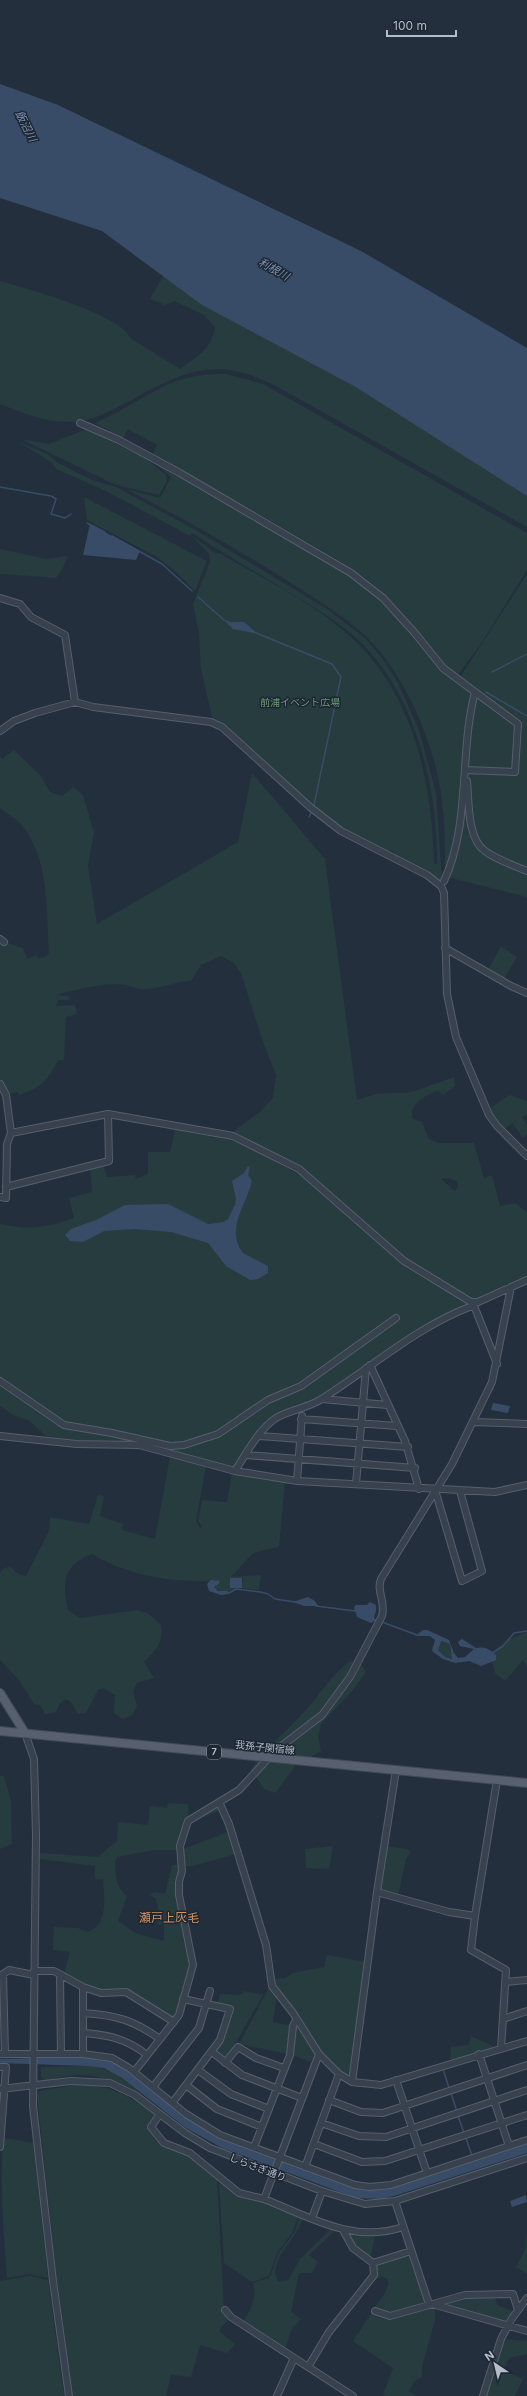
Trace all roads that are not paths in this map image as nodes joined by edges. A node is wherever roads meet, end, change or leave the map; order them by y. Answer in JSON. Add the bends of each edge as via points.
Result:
{"nodes":[{"id":1,"x":80,"y":423,"type":"dead end"},
{"id":2,"x":0,"y":598,"type":"edge"},
{"id":3,"x":475,"y":692,"type":"junction"},
{"id":4,"x":75,"y":702,"type":"junction"},
{"id":5,"x":0,"y":731,"type":"edge"},
{"id":6,"x":465,"y":770,"type":"junction"},
{"id":7,"x":460,"y":815,"type":"junction"},
{"id":8,"x":471,"y":815,"type":"junction"},
{"id":9,"x":444,"y":870,"type":"dead end"},
{"id":10,"x":527,"y":871,"type":"edge"},
{"id":11,"x":442,"y":884,"type":"junction"},
{"id":12,"x":445,"y":948,"type":"junction"},
{"id":13,"x":527,"y":993,"type":"edge"},
{"id":14,"x":0,"y":1084,"type":"edge"},
{"id":15,"x":108,"y":1114,"type":"junction"},
{"id":16,"x":11,"y":1133,"type":"junction"},
{"id":17,"x":527,"y":1156,"type":"edge"},
{"id":18,"x":6,"y":1187,"type":"junction"},
{"id":19,"x":0,"y":1198,"type":"edge"},
{"id":20,"x":527,"y":1280,"type":"edge"},
{"id":21,"x":511,"y":1287,"type":"junction"},
{"id":22,"x":473,"y":1304,"type":"junction"},
{"id":23,"x":396,"y":1318,"type":"dead end"},
{"id":24,"x":497,"y":1364,"type":"junction"},
{"id":25,"x":368,"y":1366,"type":"junction"},
{"id":26,"x":0,"y":1381,"type":"edge"},
{"id":27,"x":322,"y":1399,"type":"junction"},
{"id":28,"x":364,"y":1403,"type":"junction"},
{"id":29,"x":388,"y":1405,"type":"junction"},
{"id":30,"x":302,"y":1409,"type":"junction"},
{"id":31,"x":302,"y":1419,"type":"junction"},
{"id":32,"x":474,"y":1422,"type":"junction"},
{"id":33,"x":362,"y":1423,"type":"junction"},
{"id":34,"x":527,"y":1424,"type":"edge"},
{"id":35,"x":397,"y":1426,"type":"junction"},
{"id":36,"x":0,"y":1436,"type":"edge"},
{"id":37,"x":260,"y":1436,"type":"junction"},
{"id":38,"x":300,"y":1439,"type":"junction"},
{"id":39,"x":360,"y":1444,"type":"junction"},
{"id":40,"x":408,"y":1447,"type":"junction"},
{"id":41,"x":246,"y":1455,"type":"junction"},
{"id":42,"x":298,"y":1459,"type":"junction"},
{"id":43,"x":358,"y":1464,"type":"junction"},
{"id":44,"x":414,"y":1468,"type":"junction"},
{"id":45,"x":235,"y":1471,"type":"junction"},
{"id":46,"x":296,"y":1480,"type":"junction"},
{"id":47,"x":356,"y":1484,"type":"junction"},
{"id":48,"x":527,"y":1485,"type":"edge"},
{"id":49,"x":419,"y":1489,"type":"junction"},
{"id":50,"x":435,"y":1490,"type":"junction"},
{"id":51,"x":460,"y":1491,"type":"junction"},
{"id":52,"x":0,"y":1693,"type":"edge"},
{"id":53,"x":0,"y":1731,"type":"edge"},
{"id":54,"x":25,"y":1733,"type":"junction"},
{"id":55,"x":269,"y":1757,"type":"junction"},
{"id":56,"x":396,"y":1770,"type":"junction"},
{"id":57,"x":497,"y":1780,"type":"junction"},
{"id":58,"x":527,"y":1782,"type":"edge"},
{"id":59,"x":220,"y":1804,"type":"junction"},
{"id":60,"x":376,"y":1892,"type":"junction"},
{"id":61,"x":475,"y":1916,"type":"junction"},
{"id":62,"x":34,"y":1973,"type":"junction"},
{"id":63,"x":1,"y":1975,"type":"edge"},
{"id":64,"x":60,"y":1975,"type":"junction"},
{"id":65,"x":527,"y":1980,"type":"edge"},
{"id":66,"x":505,"y":1982,"type":"junction"},
{"id":67,"x":83,"y":1987,"type":"junction"},
{"id":68,"x":210,"y":1991,"type":"dead end"},
{"id":69,"x":183,"y":1999,"type":"junction"},
{"id":70,"x":206,"y":2005,"type":"junction"},
{"id":71,"x":527,"y":2011,"type":"edge"},
{"id":72,"x":83,"y":2013,"type":"junction"},
{"id":73,"x":503,"y":2019,"type":"junction"},
{"id":74,"x":296,"y":2020,"type":"junction"},
{"id":75,"x":174,"y":2022,"type":"junction"},
{"id":76,"x":84,"y":2034,"type":"junction"},
{"id":77,"x":160,"y":2039,"type":"junction"},
{"id":78,"x":527,"y":2040,"type":"edge"},
{"id":79,"x":501,"y":2049,"type":"junction"},
{"id":80,"x":212,"y":2052,"type":"junction"},
{"id":81,"x":2,"y":2054,"type":"edge"},
{"id":82,"x":61,"y":2054,"type":"junction"},
{"id":83,"x":83,"y":2054,"type":"junction"},
{"id":84,"x":319,"y":2054,"type":"junction"},
{"id":85,"x":479,"y":2054,"type":"junction"},
{"id":86,"x":33,"y":2055,"type":"junction"},
{"id":87,"x":147,"y":2055,"type":"junction"},
{"id":88,"x":225,"y":2063,"type":"junction"},
{"id":89,"x":527,"y":2065,"type":"edge"},
{"id":90,"x":0,"y":2067,"type":"edge"},
{"id":91,"x":284,"y":2068,"type":"junction"},
{"id":92,"x":198,"y":2070,"type":"junction"},
{"id":93,"x":134,"y":2072,"type":"junction"},
{"id":94,"x":339,"y":2074,"type":"junction"},
{"id":95,"x":487,"y":2078,"type":"junction"},
{"id":96,"x":396,"y":2080,"type":"junction"},
{"id":97,"x":352,"y":2082,"type":"junction"},
{"id":98,"x":186,"y":2085,"type":"junction"},
{"id":99,"x":33,"y":2086,"type":"junction"},
{"id":100,"x":153,"y":2087,"type":"junction"},
{"id":101,"x":276,"y":2088,"type":"junction"},
{"id":102,"x":2,"y":2089,"type":"edge"},
{"id":103,"x":527,"y":2090,"type":"edge"},
{"id":104,"x":302,"y":2098,"type":"junction"},
{"id":105,"x":330,"y":2100,"type":"junction"},
{"id":106,"x":494,"y":2100,"type":"junction"},
{"id":107,"x":173,"y":2102,"type":"junction"},
{"id":108,"x":404,"y":2106,"type":"junction"},
{"id":109,"x":269,"y":2109,"type":"junction"},
{"id":110,"x":2,"y":2114,"type":"edge"},
{"id":111,"x":160,"y":2114,"type":"junction"},
{"id":112,"x":527,"y":2115,"type":"edge"},
{"id":113,"x":322,"y":2123,"type":"junction"},
{"id":114,"x":501,"y":2123,"type":"junction"},
{"id":115,"x":262,"y":2127,"type":"junction"},
{"id":116,"x":412,"y":2129,"type":"junction"},
{"id":117,"x":1,"y":2139,"type":"edge"},
{"id":118,"x":527,"y":2140,"type":"edge"},
{"id":119,"x":314,"y":2144,"type":"junction"},
{"id":120,"x":509,"y":2146,"type":"junction"},
{"id":121,"x":0,"y":2147,"type":"edge"},
{"id":122,"x":254,"y":2147,"type":"junction"},
{"id":123,"x":419,"y":2150,"type":"junction"},
{"id":124,"x":527,"y":2158,"type":"edge"},
{"id":125,"x":279,"y":2159,"type":"junction"},
{"id":126,"x":305,"y":2167,"type":"junction"},
{"id":127,"x":274,"y":2172,"type":"junction"},
{"id":128,"x":427,"y":2173,"type":"junction"},
{"id":129,"x":322,"y":2191,"type":"junction"},
{"id":130,"x":264,"y":2199,"type":"junction"},
{"id":131,"x":395,"y":2201,"type":"junction"},
{"id":132,"x":312,"y":2218,"type":"junction"},
{"id":133,"x":403,"y":2227,"type":"junction"},
{"id":134,"x":343,"y":2230,"type":"junction"},
{"id":135,"x":411,"y":2250,"type":"junction"},
{"id":136,"x":373,"y":2263,"type":"junction"},
{"id":137,"x":527,"y":2298,"type":"edge"},
{"id":138,"x":430,"y":2304,"type":"junction"},
{"id":139,"x":225,"y":2310,"type":"dead end"},
{"id":140,"x":518,"y":2310,"type":"junction"},
{"id":141,"x":375,"y":2311,"type":"dead end"},
{"id":142,"x":508,"y":2326,"type":"junction"},
{"id":143,"x":527,"y":2331,"type":"edge"},
{"id":144,"x":294,"y":2358,"type":"junction"},
{"id":145,"x":308,"y":2366,"type":"junction"},
{"id":146,"x":69,"y":2396,"type":"edge"},
{"id":147,"x":277,"y":2396,"type":"edge"},
{"id":148,"x":354,"y":2396,"type":"edge"},
{"id":149,"x":483,"y":2396,"type":"edge"}],
"edges":[{"from":1,"to":3,"type":"street","via":[[119,440],[180,473],[351,573],[383,598],[443,668]]},
{"from":2,"to":4,"type":"street","via":[[20,604],[31,617],[65,635]]},
{"from":3,"to":6,"type":"street"},
{"from":3,"to":6,"type":"street","via":[[518,724],[515,772]]},
{"from":4,"to":5,"type":"street","via":[[21,717]]},
{"from":4,"to":11,"type":"street","via":[[211,722],[222,727],[308,805],[341,831]]},
{"from":6,"to":7,"type":"street"},
{"from":6,"to":8,"type":"street"},
{"from":7,"to":8,"type":"street"},
{"from":7,"to":11,"type":"street","via":[[453,856]]},
{"from":8,"to":10,"type":"street","via":[[472,834],[478,846]]},
{"from":9,"to":11,"type":"street"},
{"from":11,"to":12,"type":"street"},
{"from":12,"to":13,"type":"street","via":[[510,986]]},
{"from":12,"to":17,"type":"street","via":[[449,1001],[456,1037],[472,1078],[489,1115]]},
{"from":14,"to":16,"type":"street","via":[[6,1095]]},
{"from":15,"to":16,"type":"street"},
{"from":15,"to":18,"type":"street","via":[[110,1161]]},
{"from":15,"to":22,"type":"street","via":[[233,1136],[299,1169],[418,1271]]},
{"from":16,"to":18,"type":"street","via":[[7,1144]]},
{"from":18,"to":19,"type":"street","via":[[6,1198]]},
{"from":20,"to":21,"type":"street"},
{"from":21,"to":22,"type":"street"},
{"from":21,"to":24,"type":"street"},
{"from":22,"to":24,"type":"street"},
{"from":22,"to":25,"type":"street","via":[[421,1330]]},
{"from":23,"to":26,"type":"street","via":[[301,1386],[268,1400],[218,1434],[184,1445],[170,1446],[64,1425]]},
{"from":24,"to":32,"type":"street"},
{"from":25,"to":27,"type":"street"},
{"from":25,"to":28,"type":"street"},
{"from":25,"to":29,"type":"street"},
{"from":27,"to":28,"type":"street"},
{"from":27,"to":30,"type":"street"},
{"from":28,"to":29,"type":"street"},
{"from":28,"to":33,"type":"street"},
{"from":29,"to":35,"type":"street"},
{"from":30,"to":31,"type":"street"},
{"from":30,"to":37,"type":"street","via":[[276,1418]]},
{"from":31,"to":33,"type":"street"},
{"from":31,"to":38,"type":"street"},
{"from":32,"to":34,"type":"street"},
{"from":32,"to":50,"type":"street"},
{"from":33,"to":35,"type":"street"},
{"from":33,"to":39,"type":"street"},
{"from":35,"to":40,"type":"street"},
{"from":36,"to":45,"type":"street","via":[[77,1444],[139,1445]]},
{"from":37,"to":38,"type":"street"},
{"from":37,"to":41,"type":"street"},
{"from":38,"to":39,"type":"street"},
{"from":38,"to":42,"type":"street"},
{"from":39,"to":40,"type":"street"},
{"from":39,"to":43,"type":"street"},
{"from":40,"to":44,"type":"street"},
{"from":41,"to":42,"type":"street"},
{"from":41,"to":45,"type":"street"},
{"from":42,"to":43,"type":"street"},
{"from":42,"to":46,"type":"street"},
{"from":43,"to":44,"type":"street"},
{"from":43,"to":47,"type":"street"},
{"from":44,"to":49,"type":"street"},
{"from":45,"to":46,"type":"street"},
{"from":46,"to":47,"type":"street"},
{"from":47,"to":49,"type":"street"},
{"from":48,"to":51,"type":"street","via":[[495,1492]]},
{"from":49,"to":50,"type":"street"},
{"from":50,"to":51,"type":"street"},
{"from":50,"to":51,"type":"street","via":[[462,1581],[482,1571]]},
{"from":50,"to":55,"type":"street","via":[[381,1579],[379,1584],[385,1604],[382,1616],[340,1691],[322,1715]]},
{"from":52,"to":54,"type":"main road"},
{"from":53,"to":54,"type":"main road","name":"我孫子関宿線"},
{"from":54,"to":55,"type":"main road","name":"我孫子関宿線","number":"7"},
{"from":54,"to":62,"type":"street","via":[[34,1759]]},
{"from":55,"to":56,"type":"main road","name":"我孫子関宿線","number":"7"},
{"from":55,"to":59,"type":"street","via":[[246,1784]]},
{"from":56,"to":57,"type":"main road","name":"我孫子関宿線","number":"7"},
{"from":56,"to":60,"type":"street"},
{"from":57,"to":58,"type":"main road","name":"我孫子関宿線","number":"7"},
{"from":57,"to":61,"type":"street"},
{"from":59,"to":69,"type":"street","via":[[188,1821],[180,1846],[182,1870],[179,1895],[193,1965]]},
{"from":59,"to":74,"type":"street","via":[[229,1824],[266,1945],[272,1986]]},
{"from":60,"to":61,"type":"street","via":[[449,1912]]},
{"from":60,"to":97,"type":"street"},
{"from":61,"to":66,"type":"street","via":[[471,1950],[506,1970]]},
{"from":62,"to":63,"type":"street","via":[[9,1970]]},
{"from":62,"to":64,"type":"street","via":[[54,1971]]},
{"from":62,"to":86,"type":"street"},
{"from":63,"to":81,"type":"street"},
{"from":64,"to":67,"type":"street"},
{"from":64,"to":82,"type":"street"},
{"from":65,"to":66,"type":"street"},
{"from":66,"to":73,"type":"street"},
{"from":67,"to":72,"type":"street"},
{"from":67,"to":75,"type":"street","via":[[101,1993],[126,1992]]},
{"from":68,"to":70,"type":"street"},
{"from":69,"to":70,"type":"street"},
{"from":69,"to":75,"type":"street","via":[[179,2015]]},
{"from":70,"to":80,"type":"street","via":[[230,2010],[224,2032]]},
{"from":70,"to":100,"type":"street","via":[[199,2028]]},
{"from":71,"to":73,"type":"street"},
{"from":72,"to":76,"type":"street"},
{"from":72,"to":77,"type":"street","via":[[119,2017]]},
{"from":73,"to":79,"type":"street"},
{"from":74,"to":84,"type":"street"},
{"from":74,"to":91,"type":"street","via":[[290,2055]]},
{"from":75,"to":77,"type":"street"},
{"from":76,"to":83,"type":"street"},
{"from":76,"to":87,"type":"street","via":[[122,2039]]},
{"from":77,"to":87,"type":"street"},
{"from":78,"to":79,"type":"street"},
{"from":79,"to":85,"type":"street"},
{"from":80,"to":88,"type":"street"},
{"from":80,"to":92,"type":"street"},
{"from":81,"to":86,"type":"street"},
{"from":82,"to":83,"type":"street"},
{"from":82,"to":86,"type":"street"},
{"from":83,"to":93,"type":"street","via":[[112,2058]]},
{"from":84,"to":94,"type":"street"},
{"from":84,"to":104,"type":"street"},
{"from":85,"to":95,"type":"street"},
{"from":85,"to":96,"type":"street"},
{"from":86,"to":99,"type":"street"},
{"from":87,"to":93,"type":"street"},
{"from":88,"to":91,"type":"street","via":[[238,2047],[256,2058]]},
{"from":88,"to":101,"type":"street","via":[[242,2075]]},
{"from":89,"to":95,"type":"street"},
{"from":90,"to":102,"type":"street","via":[[6,2067]]},
{"from":91,"to":101,"type":"street"},
{"from":92,"to":98,"type":"street"},
{"from":92,"to":109,"type":"street","via":[[231,2094]]},
{"from":93,"to":100,"type":"street"},
{"from":94,"to":97,"type":"street"},
{"from":94,"to":105,"type":"street"},
{"from":95,"to":106,"type":"street"},
{"from":95,"to":108,"type":"street"},
{"from":96,"to":97,"type":"street","via":[[375,2085]]},
{"from":96,"to":108,"type":"street"},
{"from":98,"to":107,"type":"street"},
{"from":98,"to":115,"type":"street","via":[[217,2109]]},
{"from":99,"to":102,"type":"street","name":"しらさぎ通り"},
{"from":99,"to":111,"type":"street","name":"しらさぎ通り","via":[[82,2081],[110,2084],[135,2095]]},
{"from":99,"to":146,"type":"street","via":[[53,2281]]},
{"from":100,"to":107,"type":"street"},
{"from":101,"to":104,"type":"street"},
{"from":101,"to":109,"type":"street"},
{"from":102,"to":110,"type":"street"},
{"from":103,"to":106,"type":"street"},
{"from":104,"to":125,"type":"street"},
{"from":105,"to":108,"type":"street","via":[[370,2114]]},
{"from":105,"to":113,"type":"street"},
{"from":106,"to":114,"type":"street"},
{"from":106,"to":116,"type":"street"},
{"from":107,"to":122,"type":"street","via":[[204,2126]]},
{"from":108,"to":116,"type":"street"},
{"from":109,"to":115,"type":"street"},
{"from":110,"to":117,"type":"street"},
{"from":111,"to":127,"type":"street","name":"しらさぎ通り","via":[[210,2148]]},
{"from":111,"to":130,"type":"street","via":[[151,2127],[164,2143],[190,2153],[239,2193]]},
{"from":112,"to":114,"type":"street"},
{"from":113,"to":116,"type":"street","via":[[353,2135],[372,2138]]},
{"from":113,"to":119,"type":"street"},
{"from":114,"to":120,"type":"street"},
{"from":114,"to":123,"type":"street"},
{"from":115,"to":122,"type":"street"},
{"from":116,"to":123,"type":"street"},
{"from":117,"to":121,"type":"street"},
{"from":118,"to":120,"type":"street"},
{"from":119,"to":123,"type":"street","via":[[362,2162],[385,2161]]},
{"from":119,"to":126,"type":"street"},
{"from":120,"to":128,"type":"street"},
{"from":122,"to":125,"type":"street"},
{"from":123,"to":128,"type":"street"},
{"from":124,"to":131,"type":"street","name":"しらさぎ通り"},
{"from":125,"to":126,"type":"street"},
{"from":125,"to":127,"type":"street"},
{"from":126,"to":128,"type":"street","via":[[355,2185],[370,2187],[391,2185]]},
{"from":127,"to":129,"type":"street","name":"しらさぎ通り"},
{"from":127,"to":130,"type":"street"},
{"from":129,"to":131,"type":"street","name":"しらさぎ通り","via":[[355,2202],[378,2204]]},
{"from":129,"to":132,"type":"street"},
{"from":130,"to":132,"type":"street"},
{"from":131,"to":133,"type":"street"},
{"from":132,"to":134,"type":"street"},
{"from":133,"to":134,"type":"street","via":[[390,2232],[367,2234]]},
{"from":133,"to":135,"type":"street"},
{"from":134,"to":136,"type":"street","via":[[353,2248]]},
{"from":135,"to":136,"type":"street"},
{"from":135,"to":138,"type":"street"},
{"from":136,"to":145,"type":"street","via":[[374,2275],[329,2332]]},
{"from":137,"to":140,"type":"street"},
{"from":138,"to":140,"type":"street","via":[[465,2295],[513,2294]]},
{"from":138,"to":141,"type":"street","via":[[390,2316]]},
{"from":138,"to":142,"type":"street"},
{"from":139,"to":144,"type":"street","via":[[231,2317]]},
{"from":140,"to":142,"type":"street"},
{"from":142,"to":143,"type":"street"},
{"from":142,"to":149,"type":"street","via":[[498,2347]]},
{"from":144,"to":145,"type":"street"},
{"from":144,"to":147,"type":"street"},
{"from":145,"to":148,"type":"street"}]}
